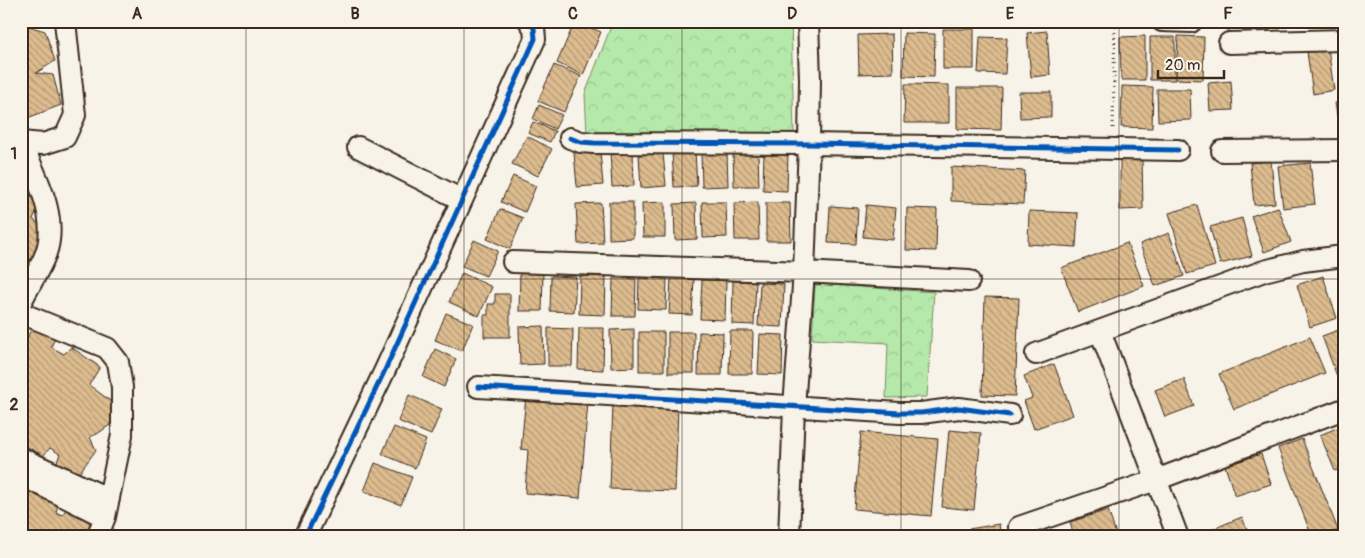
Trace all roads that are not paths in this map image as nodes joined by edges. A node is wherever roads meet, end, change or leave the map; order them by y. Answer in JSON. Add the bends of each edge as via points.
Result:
{"nodes":[{"id":1,"x":65,"y":21,"type":"edge"},
{"id":2,"x":529,"y":21,"type":"edge"},
{"id":3,"x":808,"y":21,"type":"edge"},
{"id":4,"x":1162,"y":21,"type":"edge"},
{"id":5,"x":1191,"y":22,"type":"edge"},
{"id":6,"x":1344,"y":40,"type":"edge"},
{"id":7,"x":1230,"y":43,"type":"dead end"},
{"id":8,"x":570,"y":138,"type":"dead end"},
{"id":9,"x":21,"y":142,"type":"edge"},
{"id":10,"x":809,"y":144,"type":"junction"},
{"id":11,"x":358,"y":147,"type":"dead end"},
{"id":12,"x":1178,"y":150,"type":"dead end"},
{"id":13,"x":1344,"y":150,"type":"edge"},
{"id":14,"x":1222,"y":151,"type":"dead end"},
{"id":15,"x":462,"y":200,"type":"junction"},
{"id":16,"x":1344,"y":256,"type":"edge"},
{"id":17,"x":513,"y":262,"type":"dead end"},
{"id":18,"x":804,"y":272,"type":"junction"},
{"id":19,"x":969,"y":281,"type":"dead end"},
{"id":20,"x":21,"y":302,"type":"edge"},
{"id":21,"x":21,"y":313,"type":"edge"},
{"id":22,"x":1100,"y":331,"type":"junction"},
{"id":23,"x":1036,"y":354,"type":"dead end"},
{"id":24,"x":478,"y":387,"type":"dead end"},
{"id":25,"x":794,"y":407,"type":"junction"},
{"id":26,"x":1344,"y":409,"type":"edge"},
{"id":27,"x":1010,"y":415,"type":"dead end"},
{"id":28,"x":21,"y":458,"type":"edge"},
{"id":29,"x":21,"y":475,"type":"edge"},
{"id":30,"x":1156,"y":480,"type":"junction"},
{"id":31,"x":107,"y":508,"type":"junction"},
{"id":32,"x":1019,"y":527,"type":"dead end"},
{"id":33,"x":97,"y":537,"type":"edge"},
{"id":34,"x":305,"y":537,"type":"edge"},
{"id":35,"x":788,"y":537,"type":"edge"},
{"id":36,"x":1178,"y":537,"type":"edge"}],
"edges":[{"from":1,"to":9,"type":"street","via":[[75,115],[65,137],[43,144]]},
{"from":2,"to":15,"type":"street","via":[[535,38]]},
{"from":3,"to":10,"type":"street"},
{"from":4,"to":5,"type":"street"},
{"from":6,"to":7,"type":"street"},
{"from":8,"to":10,"type":"street","via":[[594,143]]},
{"from":9,"to":20,"type":"street","via":[[46,203],[49,241]]},
{"from":10,"to":12,"type":"street"},
{"from":10,"to":18,"type":"street"},
{"from":11,"to":15,"type":"street"},
{"from":13,"to":14,"type":"street"},
{"from":15,"to":34,"type":"street"},
{"from":16,"to":22,"type":"street","via":[[1303,260]]},
{"from":17,"to":18,"type":"street"},
{"from":18,"to":19,"type":"street"},
{"from":18,"to":25,"type":"street"},
{"from":21,"to":31,"type":"street","via":[[107,348],[118,362],[122,387],[122,435]]},
{"from":22,"to":23,"type":"street"},
{"from":22,"to":30,"type":"street"},
{"from":24,"to":25,"type":"street"},
{"from":25,"to":27,"type":"street","via":[[900,413],[959,408]]},
{"from":25,"to":35,"type":"street"},
{"from":26,"to":30,"type":"street"},
{"from":28,"to":31,"type":"street"},
{"from":29,"to":31,"type":"street"},
{"from":30,"to":32,"type":"street"},
{"from":30,"to":36,"type":"street"},
{"from":31,"to":33,"type":"street"}]}
